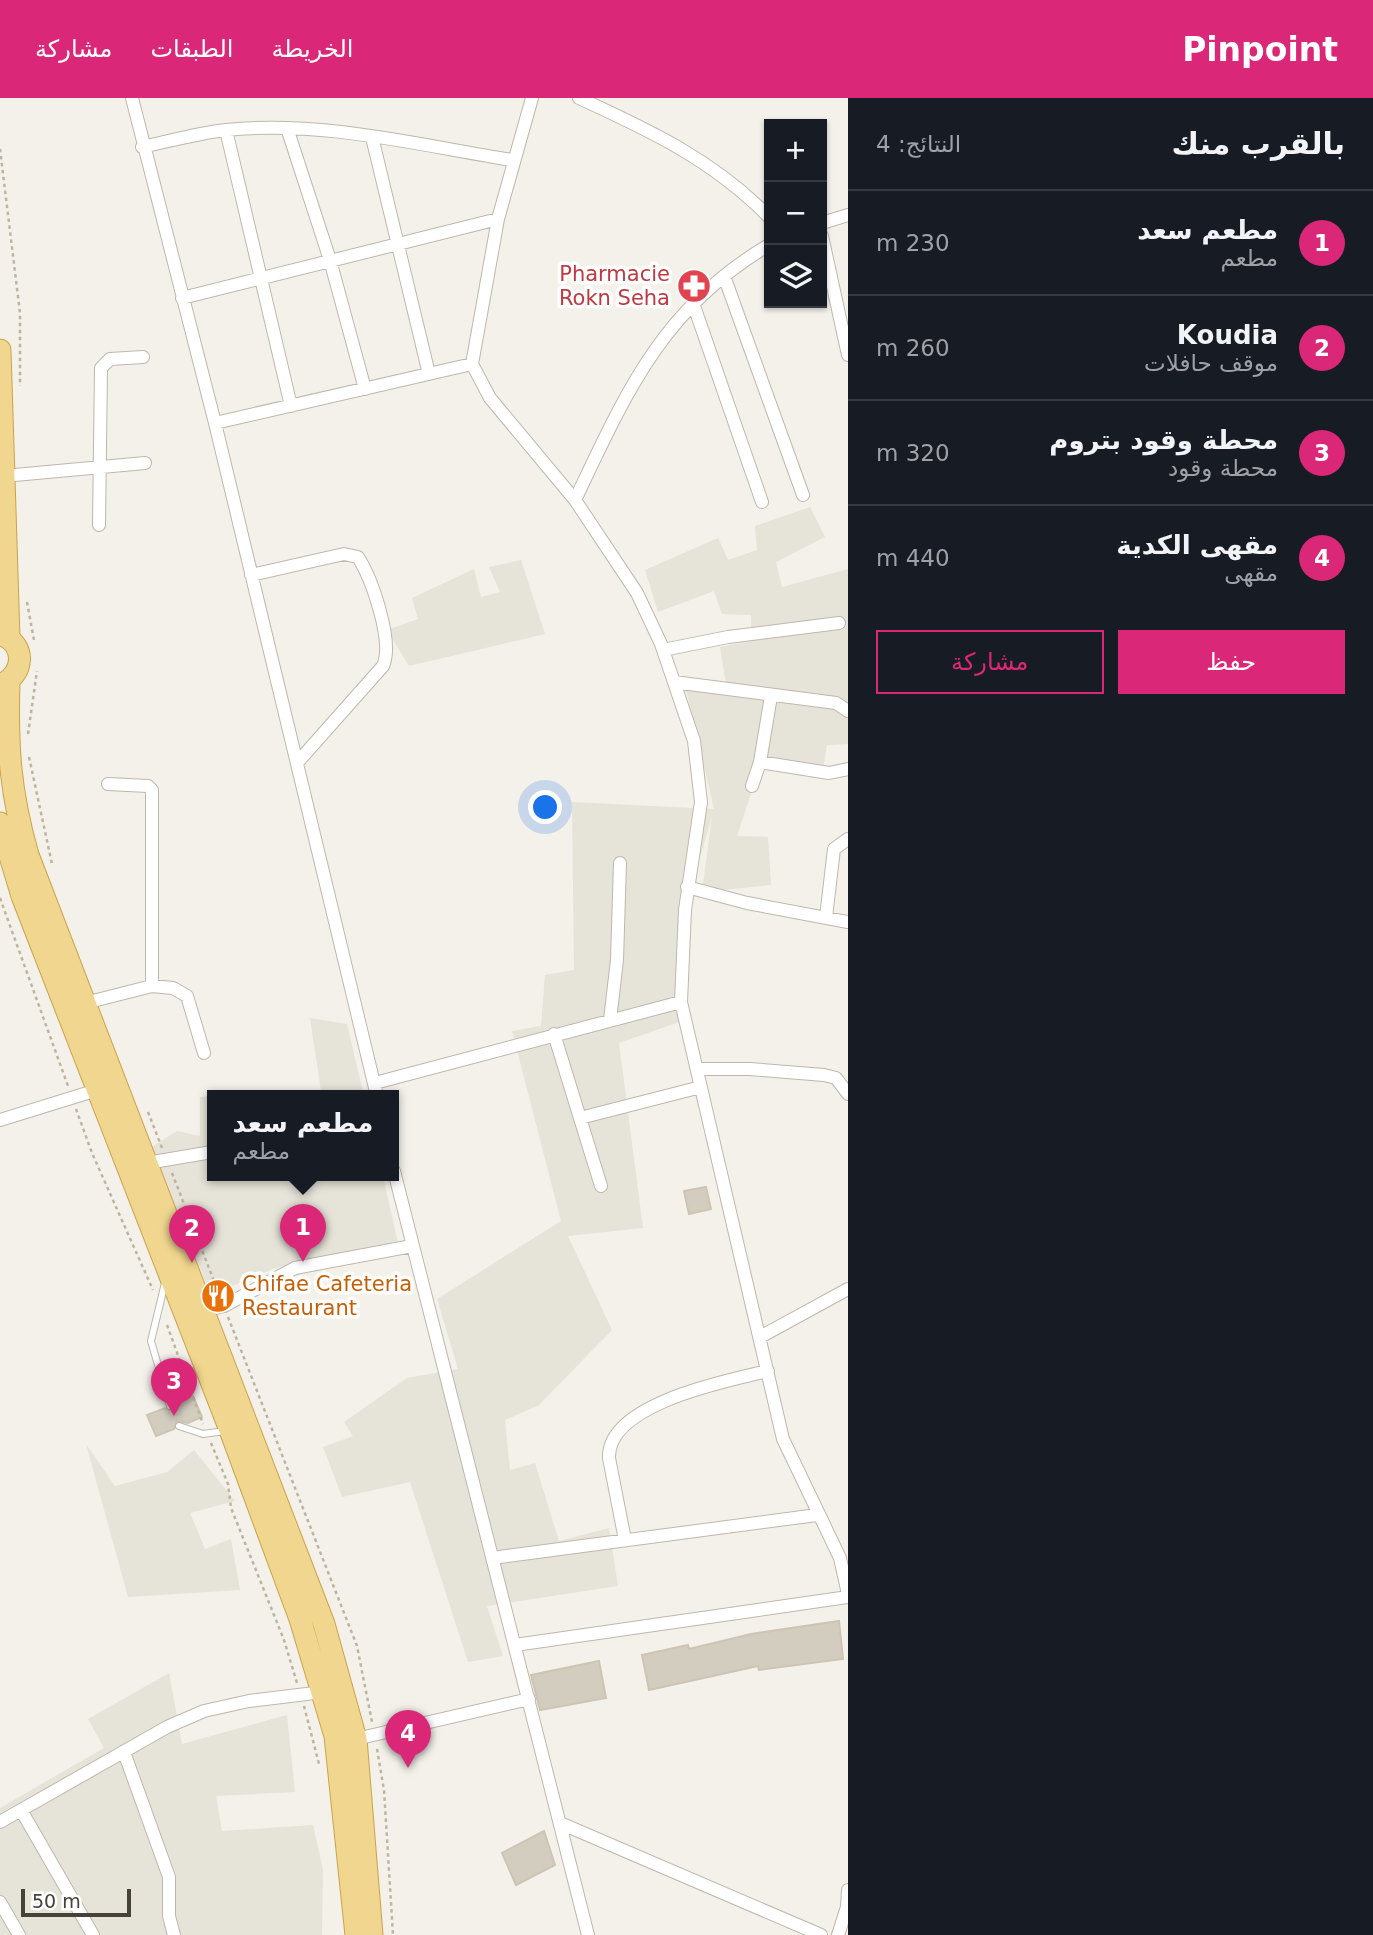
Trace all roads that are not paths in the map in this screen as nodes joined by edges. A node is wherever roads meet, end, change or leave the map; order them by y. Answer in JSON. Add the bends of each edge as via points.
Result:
{"nodes":[{"id":1,"x":132,"y":98,"type":"edge"},
{"id":2,"x":531,"y":98,"type":"edge"},
{"id":3,"x":579,"y":98,"type":"edge"},
{"id":4,"x":287,"y":128,"type":"junction"},
{"id":5,"x":226,"y":130,"type":"junction"},
{"id":6,"x":372,"y":137,"type":"junction"},
{"id":7,"x":142,"y":147,"type":"junction"},
{"id":8,"x":512,"y":160,"type":"junction"},
{"id":9,"x":764,"y":213,"type":"edge"},
{"id":10,"x":848,"y":215,"type":"edge"},
{"id":11,"x":498,"y":219,"type":"junction"},
{"id":12,"x":827,"y":221,"type":"edge"},
{"id":13,"x":396,"y":244,"type":"junction"},
{"id":14,"x":824,"y":245,"type":"edge"},
{"id":15,"x":764,"y":249,"type":"edge"},
{"id":16,"x":330,"y":260,"type":"junction"},
{"id":17,"x":723,"y":276,"type":"junction"},
{"id":18,"x":260,"y":278,"type":"junction"},
{"id":19,"x":182,"y":298,"type":"junction"},
{"id":20,"x":693,"y":303,"type":"junction"},
{"id":21,"x":0,"y":350,"type":"edge"},
{"id":22,"x":848,"y":355,"type":"edge"},
{"id":23,"x":143,"y":357,"type":"dead end"},
{"id":24,"x":472,"y":364,"type":"junction"},
{"id":25,"x":429,"y":374,"type":"junction"},
{"id":26,"x":365,"y":389,"type":"junction"},
{"id":27,"x":291,"y":406,"type":"junction"},
{"id":28,"x":215,"y":423,"type":"junction"},
{"id":29,"x":145,"y":463,"type":"dead end"},
{"id":30,"x":100,"y":467,"type":"junction"},
{"id":31,"x":4,"y":476,"type":"junction"},
{"id":32,"x":803,"y":495,"type":"dead end"},
{"id":33,"x":575,"y":500,"type":"junction"},
{"id":34,"x":762,"y":502,"type":"dead end"},
{"id":35,"x":99,"y":525,"type":"dead end"},
{"id":36,"x":251,"y":575,"type":"junction"},
{"id":37,"x":839,"y":623,"type":"dead end"},
{"id":38,"x":5,"y":636,"type":"edge"},
{"id":39,"x":663,"y":650,"type":"junction"},
{"id":40,"x":674,"y":682,"type":"junction"},
{"id":41,"x":5,"y":683,"type":"edge"},
{"id":42,"x":771,"y":696,"type":"junction"},
{"id":43,"x":848,"y":711,"type":"edge"},
{"id":44,"x":760,"y":762,"type":"junction"},
{"id":45,"x":296,"y":763,"type":"junction"},
{"id":46,"x":848,"y":769,"type":"edge"},
{"id":47,"x":108,"y":784,"type":"dead end"},
{"id":48,"x":752,"y":786,"type":"dead end"},
{"id":49,"x":0,"y":823,"type":"edge"},
{"id":50,"x":848,"y":839,"type":"edge"},
{"id":51,"x":5,"y":858,"type":"edge"},
{"id":52,"x":621,"y":863,"type":"dead end"},
{"id":53,"x":687,"y":887,"type":"junction"},
{"id":54,"x":826,"y":918,"type":"junction"},
{"id":55,"x":848,"y":922,"type":"edge"},
{"id":56,"x":152,"y":986,"type":"junction"},
{"id":57,"x":681,"y":1002,"type":"junction"},
{"id":58,"x":85,"y":1003,"type":"junction"},
{"id":59,"x":610,"y":1020,"type":"junction"},
{"id":60,"x":554,"y":1034,"type":"junction"},
{"id":61,"x":204,"y":1053,"type":"dead end"},
{"id":62,"x":697,"y":1069,"type":"junction"},
{"id":63,"x":701,"y":1087,"type":"junction"},
{"id":64,"x":97,"y":1090,"type":"junction"},
{"id":65,"x":376,"y":1090,"type":"edge"},
{"id":66,"x":848,"y":1094,"type":"edge"},
{"id":67,"x":580,"y":1118,"type":"junction"},
{"id":68,"x":0,"y":1120,"type":"edge"},
{"id":69,"x":207,"y":1153,"type":"edge"},
{"id":70,"x":157,"y":1161,"type":"junction"},
{"id":71,"x":396,"y":1181,"type":"edge"},
{"id":72,"x":601,"y":1186,"type":"dead end"},
{"id":73,"x":412,"y":1246,"type":"junction"},
{"id":74,"x":167,"y":1275,"type":"junction"},
{"id":75,"x":848,"y":1289,"type":"edge"},
{"id":76,"x":202,"y":1311,"type":"junction"},
{"id":77,"x":760,"y":1337,"type":"junction"},
{"id":78,"x":768,"y":1371,"type":"junction"},
{"id":79,"x":170,"y":1406,"type":"dead end"},
{"id":80,"x":179,"y":1426,"type":"dead end"},
{"id":81,"x":230,"y":1430,"type":"junction"},
{"id":82,"x":817,"y":1515,"type":"junction"},
{"id":83,"x":625,"y":1540,"type":"junction"},
{"id":84,"x":492,"y":1558,"type":"junction"},
{"id":85,"x":848,"y":1595,"type":"edge"},
{"id":86,"x":515,"y":1644,"type":"junction"},
{"id":87,"x":323,"y":1692,"type":"junction"},
{"id":88,"x":528,"y":1699,"type":"junction"},
{"id":89,"x":366,"y":1738,"type":"junction"},
{"id":90,"x":124,"y":1752,"type":"junction"},
{"id":91,"x":21,"y":1810,"type":"junction"},
{"id":92,"x":0,"y":1822,"type":"edge"},
{"id":93,"x":561,"y":1824,"type":"junction"},
{"id":94,"x":848,"y":1890,"type":"edge"},
{"id":95,"x":0,"y":1902,"type":"edge"},
{"id":96,"x":848,"y":1907,"type":"edge"},
{"id":97,"x":19,"y":1935,"type":"edge"},
{"id":98,"x":93,"y":1935,"type":"edge"},
{"id":99,"x":174,"y":1935,"type":"edge"},
{"id":100,"x":356,"y":1935,"type":"edge"},
{"id":101,"x":372,"y":1935,"type":"edge"},
{"id":102,"x":588,"y":1935,"type":"edge"},
{"id":103,"x":821,"y":1935,"type":"edge"},
{"id":104,"x":838,"y":1935,"type":"edge"}],
"edges":[{"from":1,"to":7,"type":"street"},
{"from":2,"to":8,"type":"street"},
{"from":3,"to":9,"type":"street","via":[[690,152]]},
{"from":4,"to":5,"type":"street"},
{"from":4,"to":6,"type":"street"},
{"from":4,"to":16,"type":"street"},
{"from":5,"to":7,"type":"street"},
{"from":5,"to":18,"type":"street"},
{"from":6,"to":8,"type":"street"},
{"from":6,"to":13,"type":"street"},
{"from":7,"to":19,"type":"street"},
{"from":8,"to":11,"type":"street"},
{"from":10,"to":12,"type":"street"},
{"from":11,"to":13,"type":"street"},
{"from":11,"to":24,"type":"street"},
{"from":13,"to":16,"type":"street"},
{"from":13,"to":25,"type":"street"},
{"from":14,"to":22,"type":"street"},
{"from":15,"to":17,"type":"street"},
{"from":16,"to":18,"type":"street"},
{"from":16,"to":26,"type":"street"},
{"from":17,"to":20,"type":"street"},
{"from":17,"to":32,"type":"street"},
{"from":18,"to":19,"type":"street"},
{"from":18,"to":27,"type":"street"},
{"from":19,"to":28,"type":"street"},
{"from":20,"to":33,"type":"street","via":[[656,347],[622,403]]},
{"from":20,"to":34,"type":"street"},
{"from":21,"to":31,"type":"highway"},
{"from":23,"to":30,"type":"street","via":[[110,359],[101,368]]},
{"from":24,"to":25,"type":"street"},
{"from":24,"to":33,"type":"street","via":[[490,398],[521,439]]},
{"from":25,"to":26,"type":"street"},
{"from":26,"to":27,"type":"street"},
{"from":27,"to":28,"type":"street"},
{"from":28,"to":36,"type":"street"},
{"from":29,"to":30,"type":"street"},
{"from":30,"to":31,"type":"street"},
{"from":30,"to":35,"type":"street"},
{"from":31,"to":38,"type":"highway"},
{"from":33,"to":39,"type":"street","via":[[637,593]]},
{"from":36,"to":45,"type":"street"},
{"from":36,"to":45,"type":"street","via":[[344,554],[358,557],[367,571],[381,622],[388,653],[383,666]]},
{"from":37,"to":39,"type":"street"},
{"from":38,"to":41,"type":"highway","via":[[21,659],[15,675]]},
{"from":39,"to":40,"type":"street"},
{"from":40,"to":42,"type":"street"},
{"from":40,"to":53,"type":"street","via":[[694,741],[701,789]]},
{"from":41,"to":58,"type":"highway","via":[[7,751],[18,821]]},
{"from":42,"to":43,"type":"street","via":[[836,703]]},
{"from":42,"to":44,"type":"street"},
{"from":44,"to":46,"type":"street","via":[[830,773]]},
{"from":44,"to":48,"type":"street"},
{"from":45,"to":65,"type":"street"},
{"from":47,"to":56,"type":"street","via":[[152,790]]},
{"from":49,"to":51,"type":"highway"},
{"from":50,"to":54,"type":"street","via":[[834,849]]},
{"from":51,"to":64,"type":"highway"},
{"from":52,"to":59,"type":"street"},
{"from":53,"to":54,"type":"street"},
{"from":53,"to":57,"type":"street"},
{"from":54,"to":55,"type":"street"},
{"from":56,"to":58,"type":"street"},
{"from":56,"to":61,"type":"street","via":[[173,988],[187,996]]},
{"from":57,"to":59,"type":"street"},
{"from":57,"to":62,"type":"street"},
{"from":58,"to":70,"type":"highway"},
{"from":59,"to":60,"type":"street"},
{"from":60,"to":65,"type":"street"},
{"from":60,"to":67,"type":"street"},
{"from":62,"to":63,"type":"street"},
{"from":62,"to":66,"type":"street","via":[[824,1075],[836,1078]]},
{"from":63,"to":67,"type":"street"},
{"from":63,"to":77,"type":"street"},
{"from":64,"to":68,"type":"street"},
{"from":64,"to":74,"type":"highway"},
{"from":67,"to":72,"type":"street"},
{"from":69,"to":70,"type":"street"},
{"from":70,"to":76,"type":"highway"},
{"from":71,"to":73,"type":"street"},
{"from":73,"to":76,"type":"street","via":[[295,1268],[224,1306]]},
{"from":73,"to":84,"type":"street"},
{"from":74,"to":79,"type":"lane","via":[[151,1341]]},
{"from":74,"to":81,"type":"highway"},
{"from":75,"to":77,"type":"street"},
{"from":76,"to":89,"type":"highway","via":[[293,1535]]},
{"from":77,"to":78,"type":"street"},
{"from":78,"to":82,"type":"street","via":[[783,1439]]},
{"from":78,"to":83,"type":"street","via":[[715,1384],[649,1409],[612,1436],[608,1458]]},
{"from":80,"to":81,"type":"lane","via":[[208,1434]]},
{"from":81,"to":87,"type":"highway"},
{"from":82,"to":83,"type":"street"},
{"from":82,"to":85,"type":"street","via":[[840,1558]]},
{"from":83,"to":84,"type":"street"},
{"from":84,"to":86,"type":"street"},
{"from":85,"to":86,"type":"street"},
{"from":86,"to":88,"type":"street"},
{"from":87,"to":90,"type":"street","via":[[204,1711]]},
{"from":87,"to":100,"type":"highway","via":[[341,1776]]},
{"from":88,"to":89,"type":"street"},
{"from":88,"to":93,"type":"street"},
{"from":89,"to":101,"type":"highway"},
{"from":90,"to":91,"type":"street"},
{"from":90,"to":99,"type":"street","via":[[169,1877]]},
{"from":91,"to":92,"type":"street"},
{"from":91,"to":98,"type":"street"},
{"from":93,"to":102,"type":"street"},
{"from":93,"to":103,"type":"street"},
{"from":94,"to":96,"type":"street"},
{"from":95,"to":97,"type":"street"},
{"from":96,"to":104,"type":"street"}]}
